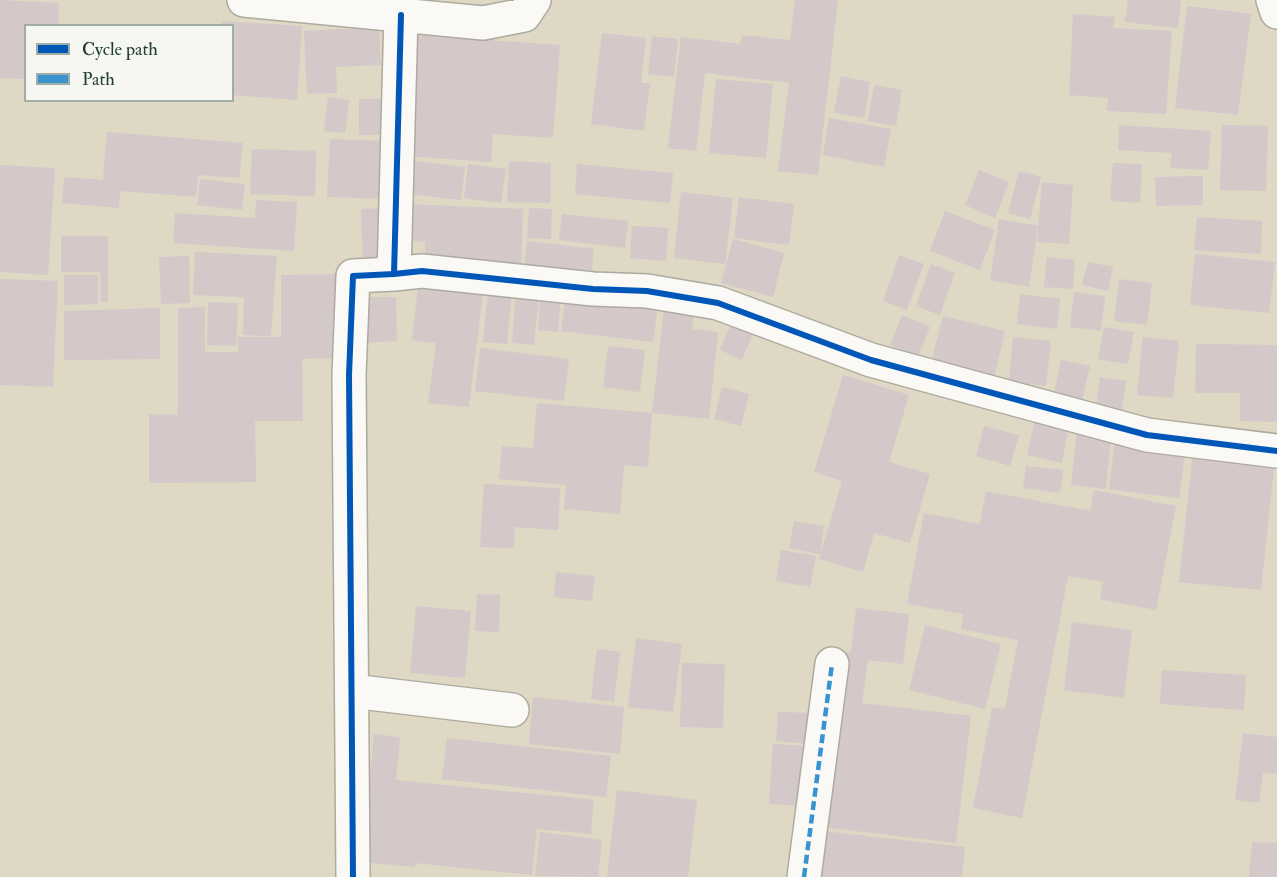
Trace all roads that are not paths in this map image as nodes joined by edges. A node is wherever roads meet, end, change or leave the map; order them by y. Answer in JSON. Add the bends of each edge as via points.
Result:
{"nodes":[{"id":1,"x":244,"y":0,"type":"edge"},
{"id":2,"x":534,"y":0,"type":"edge"},
{"id":3,"x":1273,"y":0,"type":"edge"},
{"id":4,"x":1277,"y":12,"type":"edge"},
{"id":5,"x":401,"y":15,"type":"junction"},
{"id":6,"x":394,"y":274,"type":"junction"},
{"id":7,"x":1277,"y":450,"type":"edge"},
{"id":8,"x":832,"y":664,"type":"dead end"},
{"id":9,"x":352,"y":691,"type":"junction"},
{"id":10,"x":512,"y":710,"type":"dead end"},
{"id":11,"x":353,"y":877,"type":"edge"},
{"id":12,"x":804,"y":877,"type":"edge"}],
"edges":[{"from":1,"to":5,"type":"street"},
{"from":2,"to":5,"type":"street","via":[[524,15],[483,23]]},
{"from":3,"to":4,"type":"street"},
{"from":5,"to":6,"type":"street"},
{"from":6,"to":7,"type":"street","via":[[422,271],[646,291],[718,303],[871,360],[1147,435]]},
{"from":6,"to":9,"type":"street","via":[[353,276],[349,375]]},
{"from":8,"to":12,"type":"street"},
{"from":9,"to":10,"type":"street"},
{"from":9,"to":11,"type":"street"}]}
